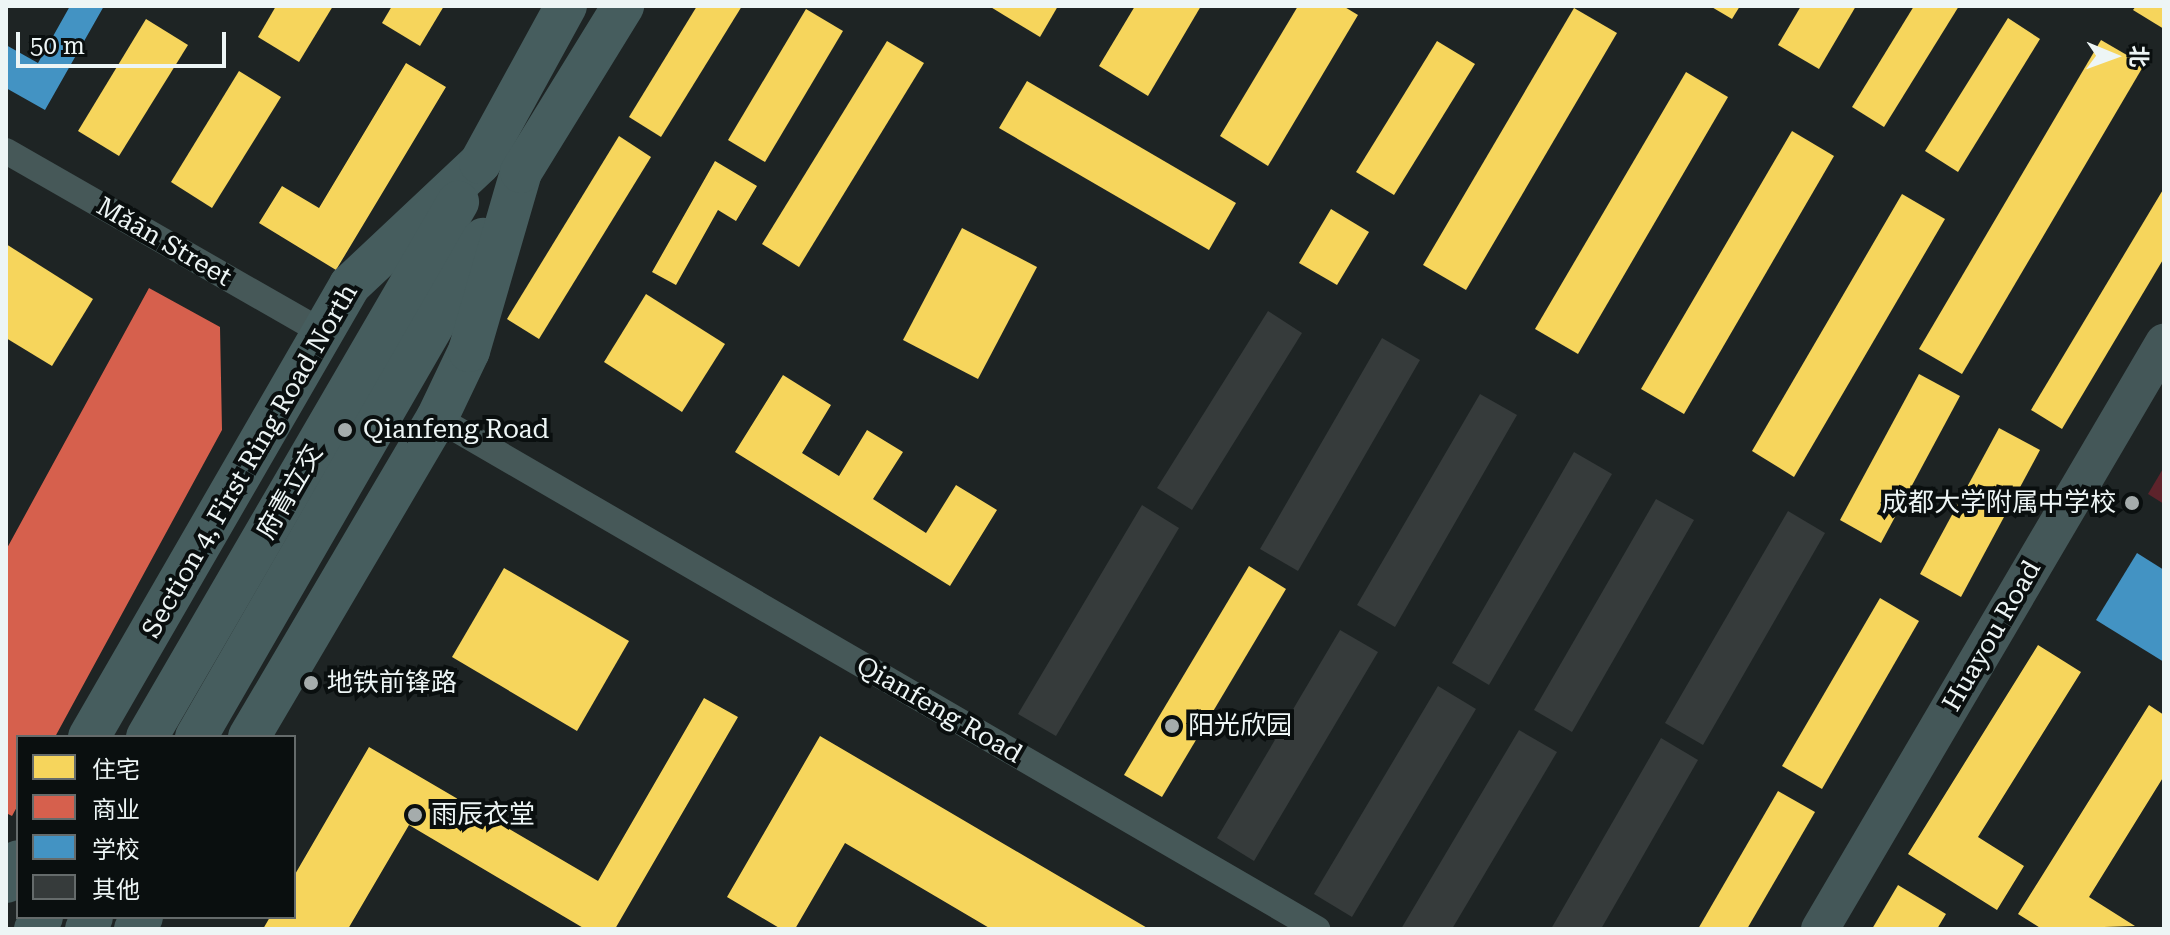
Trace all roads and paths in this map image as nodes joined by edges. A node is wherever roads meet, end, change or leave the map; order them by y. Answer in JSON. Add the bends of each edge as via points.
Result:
{"nodes":[{"id":1,"x":566,"y":6,"type":"edge"},
{"id":2,"x":623,"y":6,"type":"edge"},
{"id":3,"x":6,"y":151,"type":"edge"},
{"id":4,"x":480,"y":163,"type":"junction"},
{"id":5,"x":521,"y":172,"type":"junction"},
{"id":6,"x":322,"y":332,"type":"junction"},
{"id":7,"x":2164,"y":343,"type":"edge"},
{"id":8,"x":437,"y":418,"type":"junction"},
{"id":9,"x":90,"y":735,"type":"edge"},
{"id":10,"x":148,"y":735,"type":"edge"},
{"id":11,"x":197,"y":735,"type":"edge"},
{"id":12,"x":250,"y":735,"type":"edge"},
{"id":13,"x":16,"y":864,"type":"edge"},
{"id":14,"x":6,"y":882,"type":"edge"},
{"id":15,"x":1317,"y":929,"type":"edge"},
{"id":16,"x":1820,"y":929,"type":"edge"}],
"edges":[{"from":1,"to":4,"type":"main road","name":"Section 4, First Ring Road North"},
{"from":2,"to":5,"type":"main road"},
{"from":3,"to":6,"type":"street","name":"Mǎān Street"},
{"from":4,"to":6,"type":"main road","name":"Section 4, First Ring Road North","via":[[350,285]]},
{"from":4,"to":10,"type":"main road","name":"府青立交"},
{"from":5,"to":8,"type":"main road","via":[[469,351]]},
{"from":5,"to":11,"type":"main road","name":"府青立交"},
{"from":6,"to":9,"type":"main road","name":"Section 4, First Ring Road North"},
{"from":7,"to":16,"type":"street","name":"Huayou Road"},
{"from":8,"to":12,"type":"main road"},
{"from":8,"to":15,"type":"street","name":"Qianfeng Road"},
{"from":13,"to":14,"type":"main road"}]}
